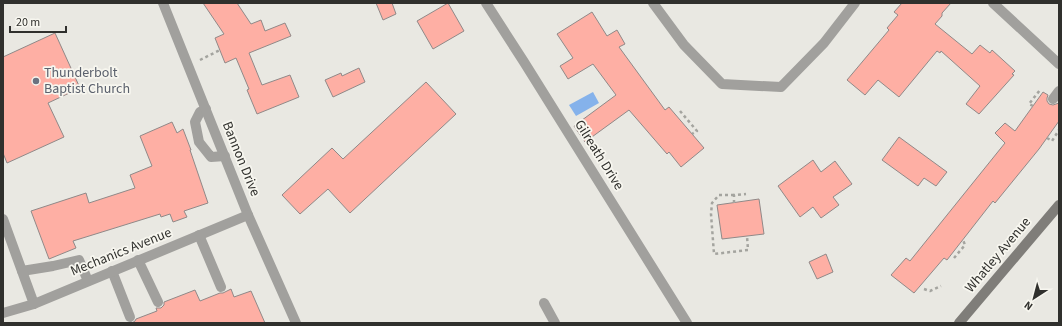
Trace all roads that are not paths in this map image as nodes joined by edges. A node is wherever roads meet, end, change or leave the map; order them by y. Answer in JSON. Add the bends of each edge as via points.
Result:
{"nodes":[{"id":1,"x":164,"y":3,"type":"edge"},
{"id":2,"x":486,"y":3,"type":"edge"},
{"id":3,"x":653,"y":3,"type":"edge"},
{"id":4,"x":855,"y":3,"type":"edge"},
{"id":5,"x":993,"y":3,"type":"edge"},
{"id":6,"x":1059,"y":64,"type":"edge"},
{"id":7,"x":206,"y":109,"type":"junction"},
{"id":8,"x":225,"y":156,"type":"junction"},
{"id":9,"x":1059,"y":205,"type":"edge"},
{"id":10,"x":248,"y":215,"type":"junction"},
{"id":11,"x":3,"y":219,"type":"edge"},
{"id":12,"x":200,"y":235,"type":"junction"},
{"id":13,"x":138,"y":260,"type":"junction"},
{"id":14,"x":22,"y":271,"type":"junction"},
{"id":15,"x":112,"y":271,"type":"junction"},
{"id":16,"x":88,"y":281,"type":"junction"},
{"id":17,"x":221,"y":288,"type":"dead end"},
{"id":18,"x":158,"y":302,"type":"dead end"},
{"id":19,"x":544,"y":303,"type":"dead end"},
{"id":20,"x":34,"y":304,"type":"junction"},
{"id":21,"x":3,"y":314,"type":"edge"},
{"id":22,"x":130,"y":317,"type":"dead end"},
{"id":23,"x":296,"y":323,"type":"edge"},
{"id":24,"x":555,"y":323,"type":"edge"},
{"id":25,"x":687,"y":323,"type":"edge"},
{"id":26,"x":959,"y":323,"type":"edge"}],
"edges":[{"from":1,"to":7,"type":"street","name":"Bannon Drive"},
{"from":2,"to":25,"type":"street","name":"Gilreath Drive"},
{"from":3,"to":4,"type":"street","via":[[684,44],[722,84],[781,87],[824,43]]},
{"from":5,"to":6,"type":"street"},
{"from":7,"to":8,"type":"street","name":"Bannon Drive"},
{"from":7,"to":8,"type":"street","via":[[200,112],[195,122],[199,142],[211,157]]},
{"from":8,"to":10,"type":"street","name":"Bannon Drive"},
{"from":9,"to":26,"type":"street","name":"Whatley Avenue"},
{"from":10,"to":12,"type":"street","name":"Mechanics Avenue"},
{"from":10,"to":23,"type":"street","name":"Bannon Drive"},
{"from":11,"to":14,"type":"street"},
{"from":12,"to":13,"type":"street","name":"Mechanics Avenue"},
{"from":12,"to":17,"type":"street"},
{"from":13,"to":15,"type":"street","name":"Mechanics Avenue"},
{"from":13,"to":18,"type":"street"},
{"from":14,"to":16,"type":"street","via":[[79,260]]},
{"from":14,"to":20,"type":"street"},
{"from":15,"to":16,"type":"street","name":"Mechanics Avenue"},
{"from":15,"to":22,"type":"street"},
{"from":16,"to":20,"type":"street","name":"Mechanics Avenue"},
{"from":19,"to":24,"type":"street"},
{"from":20,"to":21,"type":"street","name":"Mechanics Avenue"}]}
